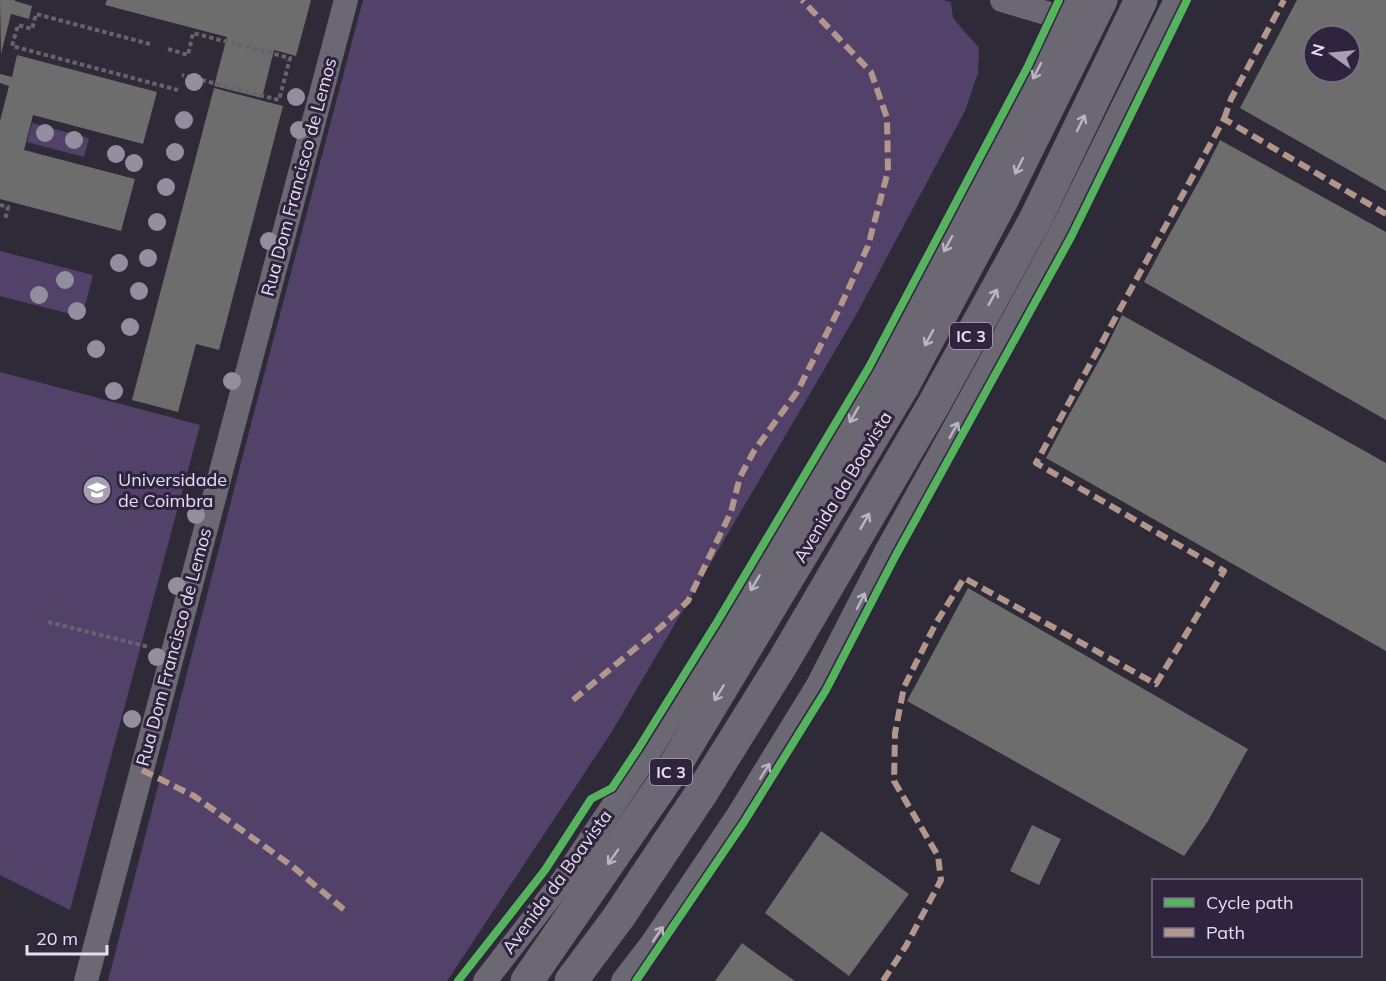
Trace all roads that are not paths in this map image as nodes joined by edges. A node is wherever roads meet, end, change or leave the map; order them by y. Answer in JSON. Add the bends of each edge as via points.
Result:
{"nodes":[{"id":1,"x":346,"y":0,"type":"edge"},
{"id":2,"x":1002,"y":0,"type":"edge"},
{"id":3,"x":1101,"y":0,"type":"edge"},
{"id":4,"x":1141,"y":0,"type":"edge"},
{"id":5,"x":1176,"y":0,"type":"edge"},
{"id":6,"x":1067,"y":9,"type":"edge"},
{"id":7,"x":585,"y":897,"type":"junction"},
{"id":8,"x":618,"y":918,"type":"junction"},
{"id":9,"x":86,"y":981,"type":"edge"},
{"id":10,"x":485,"y":981,"type":"edge"},
{"id":11,"x":503,"y":981,"type":"edge"},
{"id":12,"x":527,"y":981,"type":"edge"},
{"id":13,"x":571,"y":981,"type":"edge"},
{"id":14,"x":593,"y":981,"type":"edge"},
{"id":15,"x":623,"y":981,"type":"edge"}],
"edges":[{"from":1,"to":9,"type":"street","name":"Rua Dom Francisco de Lemos"},
{"from":2,"to":6,"type":"street"},
{"from":3,"to":7,"type":"highway","name":"Avenida da Boavista","number":"IC 3","one_way":true,"via":[[1002,200],[903,386],[671,772]]},
{"from":8,"to":4,"type":"highway","name":"Avenida da Boavista","number":"IC 3","one_way":true,"via":[[783,662],[928,414],[1036,218]]},
{"from":15,"to":5,"type":"street","one_way":true,"via":[[737,817],[819,685],[886,550],[1061,232]]},
{"from":6,"to":10,"type":"street","name":"Avenida da Boavista","one_way":true,"via":[[978,188],[805,500],[647,755],[564,879]]},
{"from":7,"to":11,"type":"highway","via":[[542,933]]},
{"from":7,"to":12,"type":"highway","name":"Avenida da Boavista","number":"IC 3"},
{"from":8,"to":13,"type":"highway","name":"Avenida da Boavista","number":"IC 3"},
{"from":8,"to":14,"type":"highway"}]}
